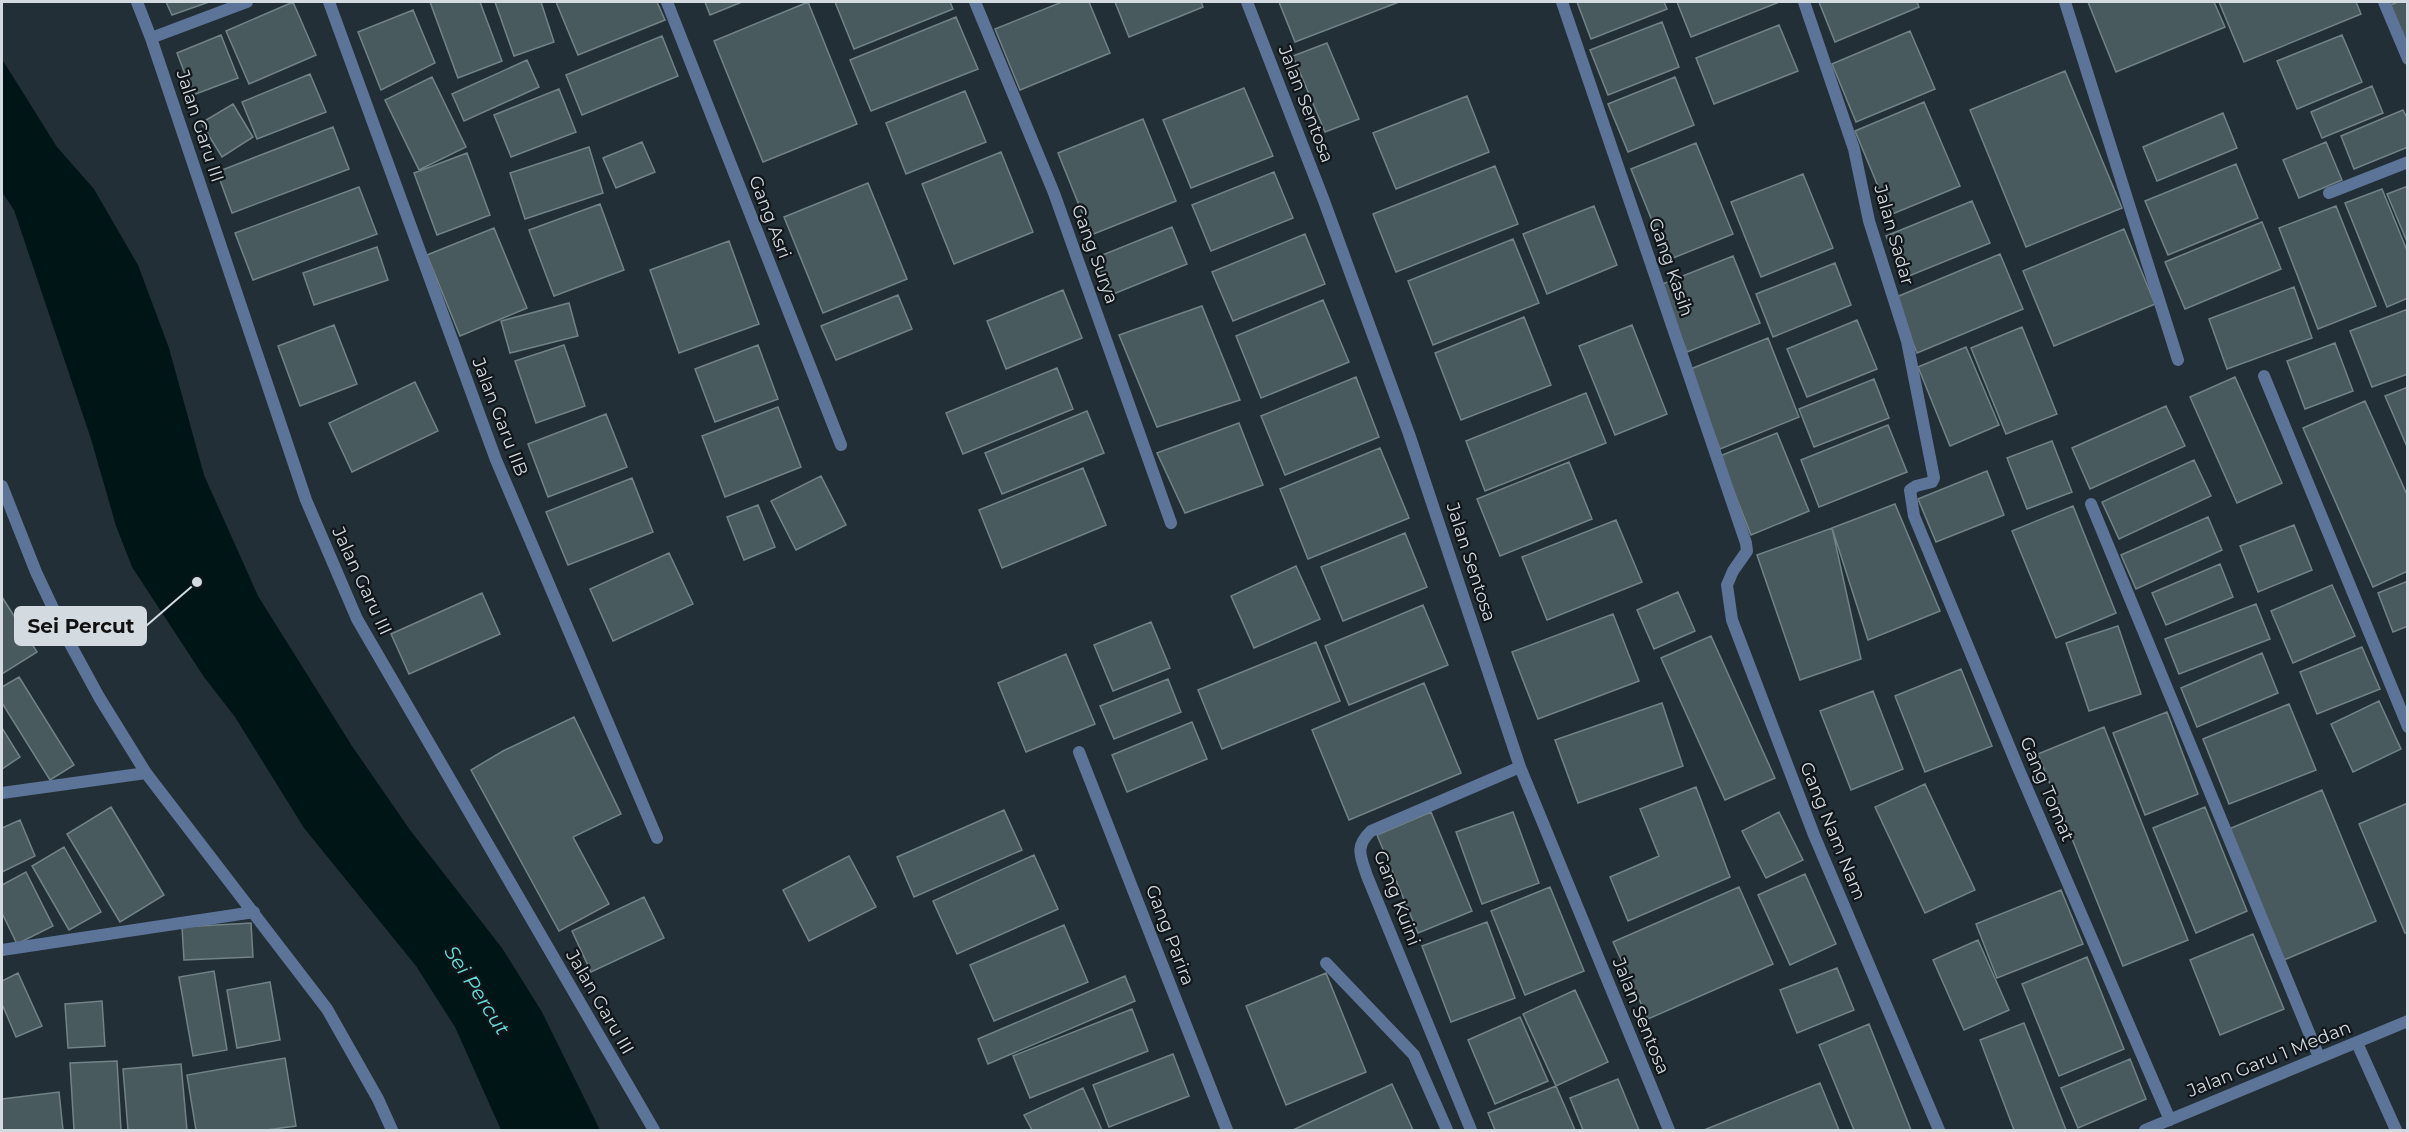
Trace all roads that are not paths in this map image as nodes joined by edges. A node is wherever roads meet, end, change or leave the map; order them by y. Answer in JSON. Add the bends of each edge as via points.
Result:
{"nodes":[{"id":1,"x":137,"y":2,"type":"edge"},
{"id":2,"x":247,"y":2,"type":"edge"},
{"id":3,"x":329,"y":2,"type":"edge"},
{"id":4,"x":667,"y":2,"type":"edge"},
{"id":5,"x":975,"y":2,"type":"edge"},
{"id":6,"x":1247,"y":2,"type":"edge"},
{"id":7,"x":1562,"y":2,"type":"edge"},
{"id":8,"x":1804,"y":2,"type":"edge"},
{"id":9,"x":2065,"y":2,"type":"edge"},
{"id":10,"x":2384,"y":2,"type":"edge"},
{"id":11,"x":151,"y":38,"type":"junction"},
{"id":12,"x":2408,"y":59,"type":"edge"},
{"id":13,"x":2408,"y":162,"type":"edge"},
{"id":14,"x":2329,"y":193,"type":"dead end"},
{"id":15,"x":2178,"y":360,"type":"dead end"},
{"id":16,"x":2264,"y":376,"type":"dead end"},
{"id":17,"x":841,"y":445,"type":"dead end"},
{"id":18,"x":1932,"y":482,"type":"joint"},
{"id":19,"x":2,"y":486,"type":"edge"},
{"id":20,"x":2091,"y":504,"type":"dead end"},
{"id":21,"x":1171,"y":523,"type":"dead end"},
{"id":22,"x":1746,"y":543,"type":"joint"},
{"id":23,"x":2408,"y":727,"type":"edge"},
{"id":24,"x":1079,"y":752,"type":"dead end"},
{"id":25,"x":1520,"y":767,"type":"junction"},
{"id":26,"x":146,"y":773,"type":"junction"},
{"id":27,"x":2,"y":793,"type":"edge"},
{"id":28,"x":657,"y":838,"type":"dead end"},
{"id":29,"x":254,"y":912,"type":"junction"},
{"id":30,"x":2,"y":950,"type":"edge"},
{"id":31,"x":1326,"y":963,"type":"dead end"},
{"id":32,"x":2408,"y":1021,"type":"edge"},
{"id":33,"x":2357,"y":1042,"type":"junction"},
{"id":34,"x":2319,"y":1057,"type":"junction"},
{"id":35,"x":2170,"y":1120,"type":"junction"},
{"id":36,"x":393,"y":1131,"type":"edge"},
{"id":37,"x":654,"y":1131,"type":"edge"},
{"id":38,"x":1227,"y":1131,"type":"edge"},
{"id":39,"x":1447,"y":1131,"type":"edge"},
{"id":40,"x":1471,"y":1131,"type":"edge"},
{"id":41,"x":1669,"y":1131,"type":"edge"},
{"id":42,"x":1940,"y":1131,"type":"edge"},
{"id":43,"x":2145,"y":1131,"type":"edge"},
{"id":44,"x":2396,"y":1131,"type":"edge"}],
"edges":[{"from":1,"to":11,"type":"street","name":"Jalan Garu III"},
{"from":2,"to":11,"type":"street"},
{"from":3,"to":28,"type":"street","name":"Jalan Garu IIB","via":[[496,460]]},
{"from":4,"to":17,"type":"street","name":"Gang Asri"},
{"from":5,"to":21,"type":"street","name":"Gang Surya","via":[[1054,193]]},
{"from":6,"to":25,"type":"street","name":"Jalan Sentosa","via":[[1409,434]]},
{"from":7,"to":22,"type":"street","name":"Gang Kasih"},
{"from":8,"to":18,"type":"street","name":"Jalan Sadar","via":[[1854,149],[1869,221],[1907,341]]},
{"from":9,"to":15,"type":"street"},
{"from":10,"to":12,"type":"street"},
{"from":11,"to":37,"type":"street","name":"Jalan Garu III","via":[[306,500],[357,619]]},
{"from":13,"to":14,"type":"street"},
{"from":16,"to":23,"type":"street"},
{"from":18,"to":35,"type":"street","name":"Gang Tomat","via":[[1910,490],[1914,516]]},
{"from":19,"to":26,"type":"street","via":[[68,640]]},
{"from":20,"to":34,"type":"street"},
{"from":22,"to":42,"type":"street","name":"Gang Nam Nam","via":[[1747,551],[1727,585],[1732,620],[1814,836]]},
{"from":24,"to":38,"type":"street","name":"Gang Parira"},
{"from":25,"to":40,"type":"street","name":"Gang Kuini","via":[[1371,831],[1362,839],[1359,852]]},
{"from":25,"to":41,"type":"street","name":"Jalan Sentosa"},
{"from":26,"to":27,"type":"street"},
{"from":26,"to":29,"type":"street"},
{"from":29,"to":30,"type":"street"},
{"from":29,"to":36,"type":"street","via":[[327,1009]]},
{"from":31,"to":39,"type":"street","via":[[1414,1055]]},
{"from":32,"to":33,"type":"street","name":"Jalan Garu 1 Medan"},
{"from":33,"to":34,"type":"street","name":"Jalan Garu 1 Medan"},
{"from":33,"to":44,"type":"street"},
{"from":34,"to":35,"type":"street","name":"Jalan Garu 1 Medan"},
{"from":35,"to":43,"type":"street","name":"Jalan Garu 1 Medan"}]}
